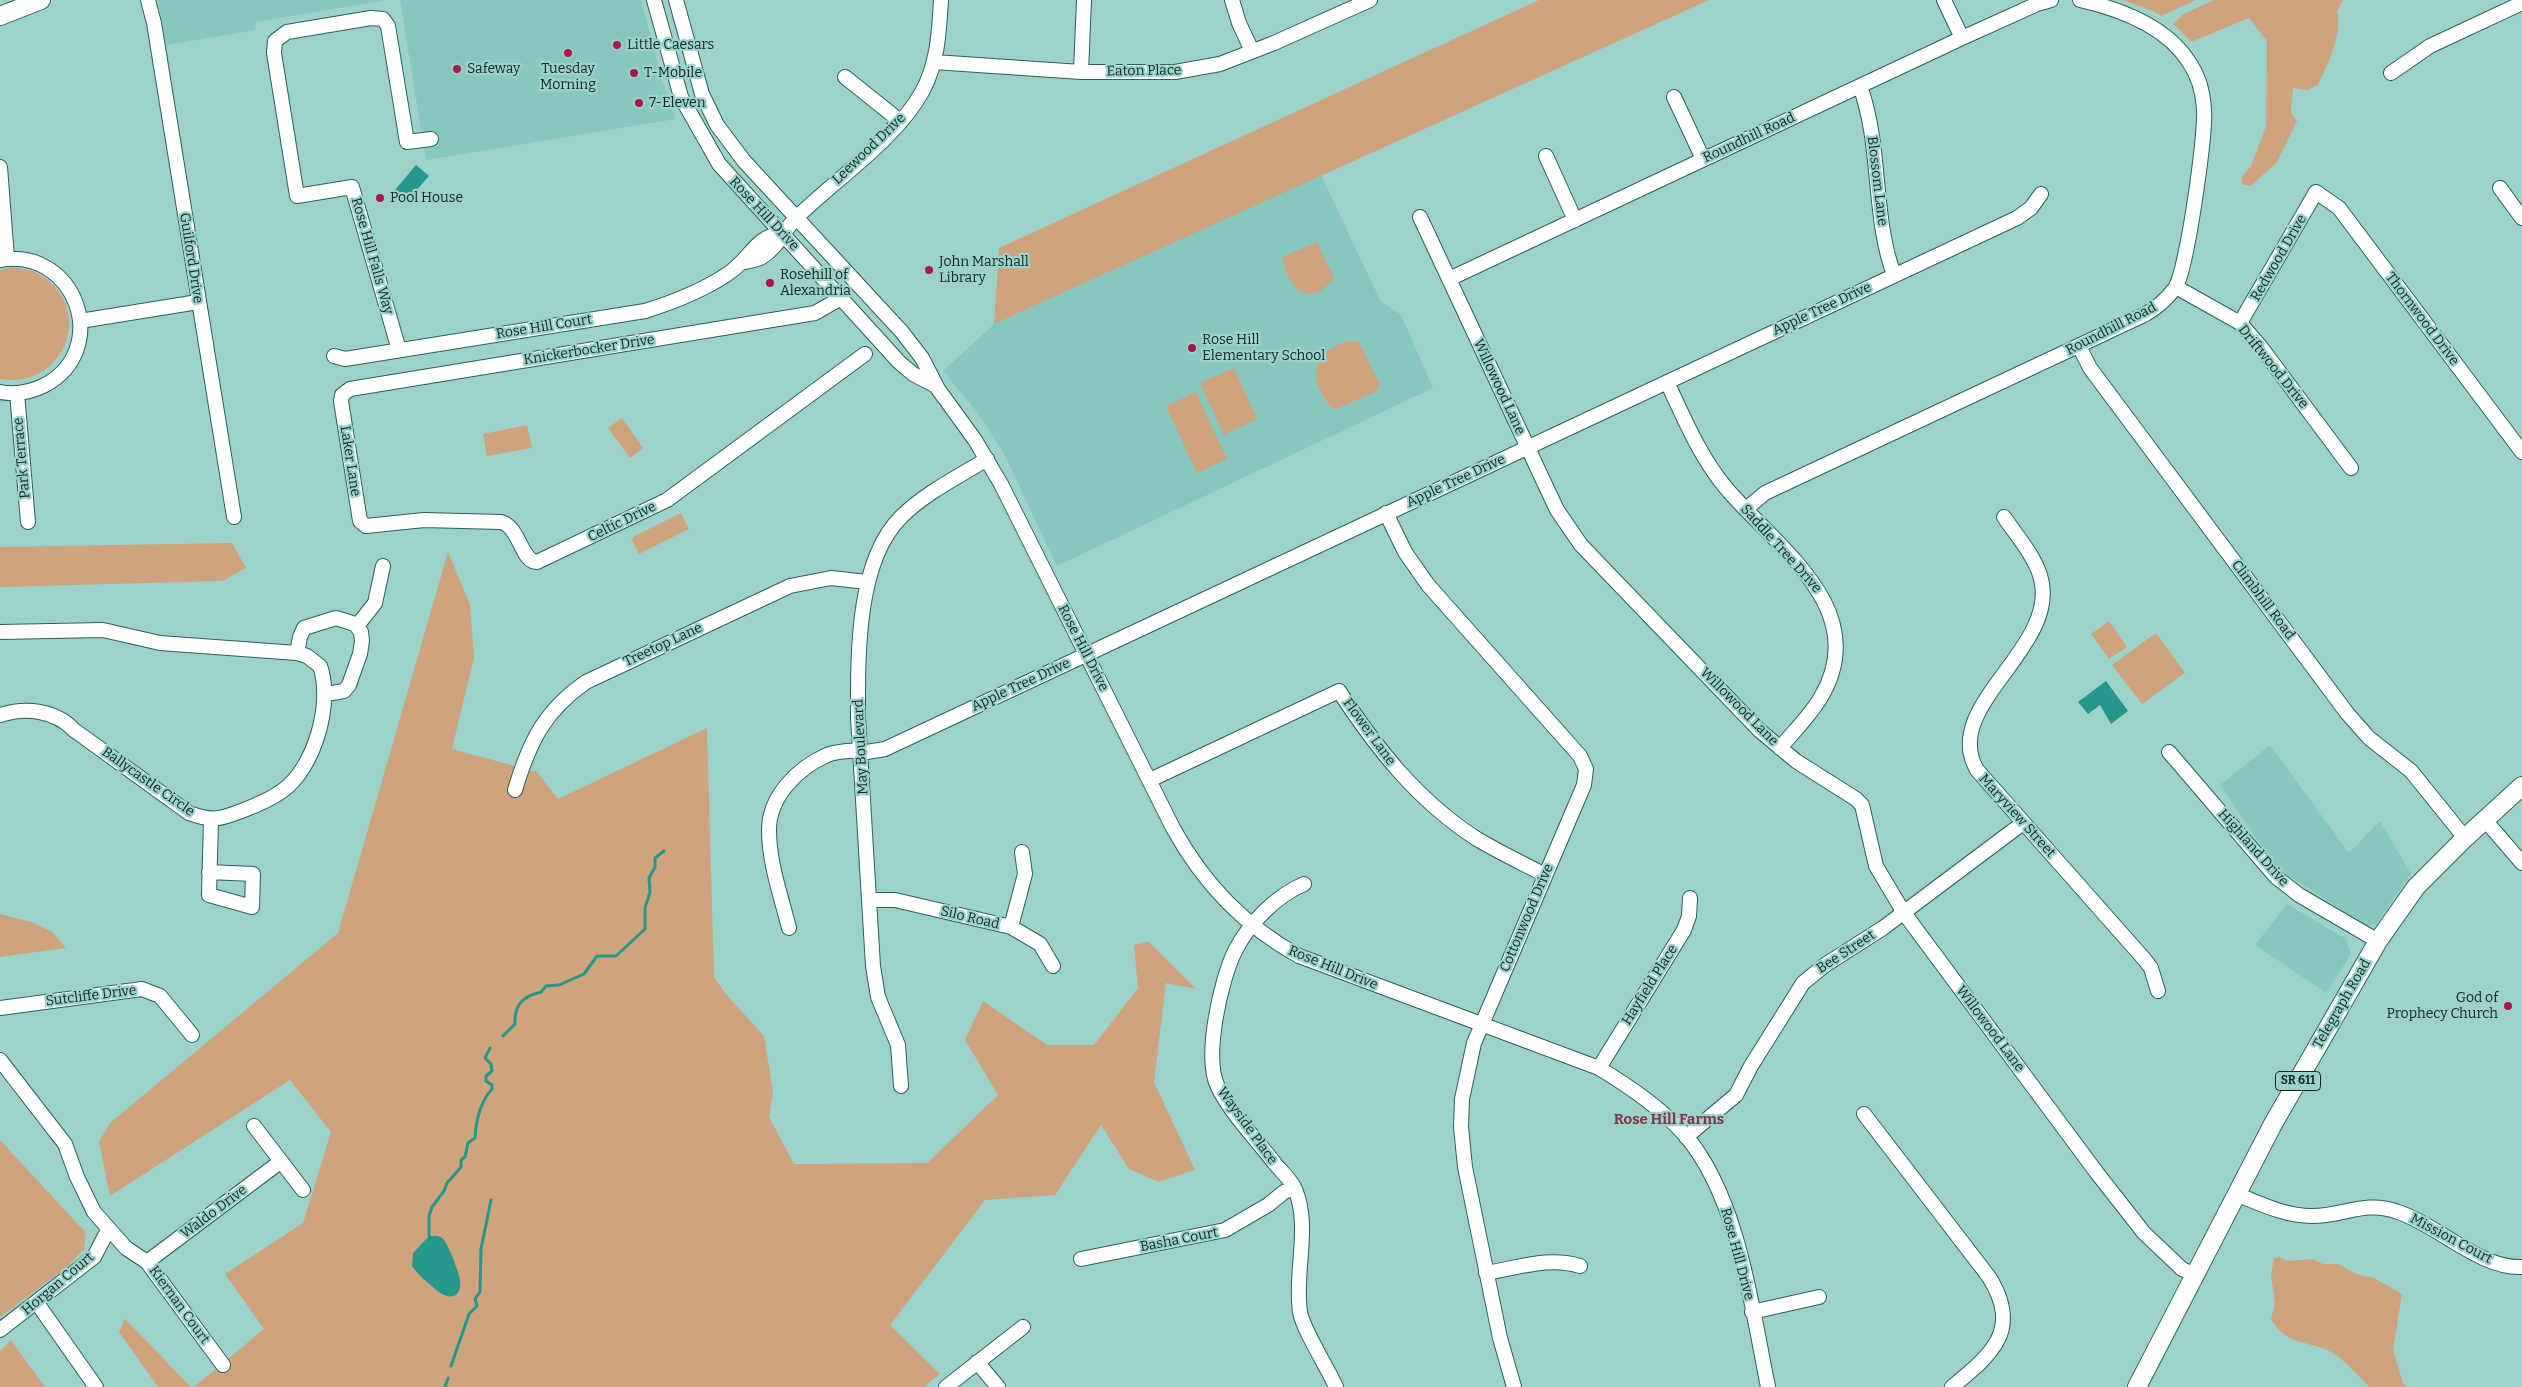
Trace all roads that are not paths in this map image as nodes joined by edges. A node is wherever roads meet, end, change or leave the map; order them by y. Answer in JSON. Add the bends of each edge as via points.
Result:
{"nodes":[{"id":1,"x":41,"y":0,"type":"edge"},
{"id":2,"x":148,"y":0,"type":"edge"},
{"id":3,"x":654,"y":0,"type":"edge"},
{"id":4,"x":676,"y":0,"type":"edge"},
{"id":5,"x":941,"y":0,"type":"edge"},
{"id":6,"x":1084,"y":0,"type":"edge"},
{"id":7,"x":1232,"y":0,"type":"edge"},
{"id":8,"x":1370,"y":0,"type":"edge"},
{"id":9,"x":1944,"y":0,"type":"edge"},
{"id":10,"x":2051,"y":0,"type":"edge"},
{"id":11,"x":2080,"y":0,"type":"edge"},
{"id":12,"x":2522,"y":3,"type":"edge"},
{"id":13,"x":0,"y":16,"type":"edge"},
{"id":14,"x":1962,"y":38,"type":"junction"},
{"id":15,"x":1252,"y":51,"type":"junction"},
{"id":16,"x":934,"y":62,"type":"junction"},
{"id":17,"x":1081,"y":72,"type":"junction"},
{"id":18,"x":2391,"y":73,"type":"dead end"},
{"id":19,"x":845,"y":76,"type":"dead end"},
{"id":20,"x":1860,"y":86,"type":"junction"},
{"id":21,"x":1674,"y":97,"type":"dead end"},
{"id":22,"x":900,"y":121,"type":"junction"},
{"id":23,"x":431,"y":139,"type":"dead end"},
{"id":24,"x":1546,"y":156,"type":"dead end"},
{"id":25,"x":1703,"y":159,"type":"junction"},
{"id":26,"x":0,"y":167,"type":"edge"},
{"id":27,"x":2500,"y":188,"type":"dead end"},
{"id":28,"x":2316,"y":192,"type":"joint"},
{"id":29,"x":2041,"y":194,"type":"dead end"},
{"id":30,"x":1420,"y":217,"type":"dead end"},
{"id":31,"x":2522,"y":218,"type":"edge"},
{"id":32,"x":1575,"y":220,"type":"junction"},
{"id":33,"x":789,"y":226,"type":"junction"},
{"id":34,"x":4,"y":259,"type":"edge"},
{"id":35,"x":1894,"y":275,"type":"junction"},
{"id":36,"x":1449,"y":279,"type":"junction"},
{"id":37,"x":2176,"y":287,"type":"junction"},
{"id":38,"x":841,"y":298,"type":"junction"},
{"id":39,"x":198,"y":302,"type":"junction"},
{"id":40,"x":80,"y":321,"type":"junction"},
{"id":41,"x":2240,"y":323,"type":"junction"},
{"id":42,"x":2079,"y":346,"type":"junction"},
{"id":43,"x":400,"y":350,"type":"junction"},
{"id":44,"x":865,"y":354,"type":"dead end"},
{"id":45,"x":334,"y":356,"type":"dead end"},
{"id":46,"x":1667,"y":382,"type":"junction"},
{"id":47,"x":936,"y":386,"type":"junction"},
{"id":48,"x":0,"y":392,"type":"edge"},
{"id":49,"x":17,"y":393,"type":"junction"},
{"id":50,"x":341,"y":401,"type":"joint"},
{"id":51,"x":1527,"y":447,"type":"junction"},
{"id":52,"x":2522,"y":452,"type":"edge"},
{"id":53,"x":986,"y":459,"type":"junction"},
{"id":54,"x":2351,"y":468,"type":"dead end"},
{"id":55,"x":1746,"y":509,"type":"junction"},
{"id":56,"x":1386,"y":513,"type":"junction"},
{"id":57,"x":234,"y":517,"type":"dead end"},
{"id":58,"x":2004,"y":517,"type":"dead end"},
{"id":59,"x":360,"y":521,"type":"joint"},
{"id":60,"x":28,"y":522,"type":"dead end"},
{"id":61,"x":383,"y":566,"type":"dead end"},
{"id":62,"x":867,"y":582,"type":"junction"},
{"id":63,"x":357,"y":626,"type":"junction"},
{"id":64,"x":0,"y":632,"type":"edge"},
{"id":65,"x":297,"y":653,"type":"junction"},
{"id":66,"x":1086,"y":654,"type":"junction"},
{"id":67,"x":326,"y":694,"type":"junction"},
{"id":68,"x":0,"y":715,"type":"edge"},
{"id":69,"x":1780,"y":748,"type":"junction"},
{"id":70,"x":861,"y":752,"type":"junction"},
{"id":71,"x":2169,"y":752,"type":"dead end"},
{"id":72,"x":1150,"y":780,"type":"junction"},
{"id":73,"x":2522,"y":786,"type":"edge"},
{"id":74,"x":515,"y":790,"type":"dead end"},
{"id":75,"x":211,"y":820,"type":"junction"},
{"id":76,"x":2485,"y":820,"type":"junction"},
{"id":77,"x":2023,"y":823,"type":"junction"},
{"id":78,"x":2465,"y":838,"type":"junction"},
{"id":79,"x":1022,"y":852,"type":"dead end"},
{"id":80,"x":2522,"y":863,"type":"edge"},
{"id":81,"x":209,"y":872,"type":"dead end"},
{"id":82,"x":1545,"y":875,"type":"junction"},
{"id":83,"x":1304,"y":884,"type":"dead end"},
{"id":84,"x":1690,"y":898,"type":"dead end"},
{"id":85,"x":870,"y":900,"type":"junction"},
{"id":86,"x":1904,"y":913,"type":"junction"},
{"id":87,"x":1253,"y":925,"type":"junction"},
{"id":88,"x":1011,"y":927,"type":"junction"},
{"id":89,"x":788,"y":928,"type":"dead end"},
{"id":90,"x":2378,"y":941,"type":"junction"},
{"id":91,"x":1053,"y":966,"type":"dead end"},
{"id":92,"x":2158,"y":991,"type":"dead end"},
{"id":93,"x":0,"y":1008,"type":"edge"},
{"id":94,"x":1482,"y":1024,"type":"junction"},
{"id":95,"x":192,"y":1035,"type":"dead end"},
{"id":96,"x":0,"y":1060,"type":"edge"},
{"id":97,"x":1600,"y":1068,"type":"junction"},
{"id":98,"x":901,"y":1086,"type":"dead end"},
{"id":99,"x":1864,"y":1114,"type":"dead end"},
{"id":100,"x":254,"y":1126,"type":"dead end"},
{"id":101,"x":1686,"y":1137,"type":"junction"},
{"id":102,"x":280,"y":1162,"type":"junction"},
{"id":103,"x":1294,"y":1188,"type":"junction"},
{"id":104,"x":303,"y":1190,"type":"dead end"},
{"id":105,"x":2236,"y":1194,"type":"junction"},
{"id":106,"x":108,"y":1230,"type":"junction"},
{"id":107,"x":1081,"y":1260,"type":"dead end"},
{"id":108,"x":147,"y":1262,"type":"junction"},
{"id":109,"x":1580,"y":1266,"type":"dead end"},
{"id":110,"x":2522,"y":1267,"type":"edge"},
{"id":111,"x":1486,"y":1273,"type":"junction"},
{"id":112,"x":2195,"y":1275,"type":"junction"},
{"id":113,"x":1819,"y":1297,"type":"dead end"},
{"id":114,"x":37,"y":1303,"type":"junction"},
{"id":115,"x":1752,"y":1312,"type":"junction"},
{"id":116,"x":1023,"y":1326,"type":"dead end"},
{"id":117,"x":0,"y":1330,"type":"edge"},
{"id":118,"x":977,"y":1362,"type":"junction"},
{"id":119,"x":223,"y":1365,"type":"dead end"},
{"id":120,"x":96,"y":1387,"type":"edge"},
{"id":121,"x":946,"y":1387,"type":"edge"},
{"id":122,"x":998,"y":1387,"type":"edge"},
{"id":123,"x":1336,"y":1387,"type":"edge"},
{"id":124,"x":1514,"y":1387,"type":"edge"},
{"id":125,"x":1768,"y":1387,"type":"edge"},
{"id":126,"x":1952,"y":1387,"type":"edge"},
{"id":127,"x":2137,"y":1387,"type":"edge"}],
"edges":[{"from":1,"to":13,"type":"main road"},
{"from":2,"to":39,"type":"street","name":"Guilford Drive"},
{"from":3,"to":33,"type":"street","name":"Rose Hill Drive","via":[[686,110],[719,164]]},
{"from":4,"to":33,"type":"street","name":"Rose Hill Drive","via":[[702,94],[718,125]]},
{"from":5,"to":16,"type":"street","name":"Leewood Drive"},
{"from":6,"to":17,"type":"street"},
{"from":7,"to":15,"type":"street"},
{"from":8,"to":15,"type":"street","name":"Eaton Place"},
{"from":9,"to":14,"type":"street"},
{"from":10,"to":14,"type":"street","name":"Roundhill Road"},
{"from":11,"to":37,"type":"street","name":"Roundhill Road","via":[[2135,18],[2164,34],[2190,62],[2198,80],[2204,106],[2204,125],[2185,259]]},
{"from":12,"to":18,"type":"street","via":[[2430,46]]},
{"from":14,"to":20,"type":"street","name":"Roundhill Road"},
{"from":15,"to":17,"type":"street","name":"Eaton Place","via":[[1220,64],[1175,72]]},
{"from":16,"to":17,"type":"street","name":"Eaton Place"},
{"from":16,"to":22,"type":"street","name":"Leewood Drive","via":[[921,94]]},
{"from":19,"to":22,"type":"street"},
{"from":20,"to":25,"type":"street","name":"Roundhill Road"},
{"from":20,"to":35,"type":"street","name":"Blossom Lane","via":[[1869,113],[1886,251]]},
{"from":21,"to":25,"type":"street"},
{"from":22,"to":33,"type":"street","name":"Leewood Drive"},
{"from":23,"to":43,"type":"street","name":"Rose Hill Falls Way","via":[[407,142],[388,26],[383,19],[371,18],[287,32],[277,38],[273,47],[297,196],[352,187]]},
{"from":24,"to":32,"type":"street"},
{"from":25,"to":32,"type":"street","name":"Roundhill Road"},
{"from":26,"to":34,"type":"street"},
{"from":27,"to":31,"type":"street"},
{"from":28,"to":41,"type":"street","name":"Redwood Drive"},
{"from":28,"to":52,"type":"street","name":"Thornwood Drive","via":[[2339,208]]},
{"from":29,"to":35,"type":"street","name":"Apple Tree Drive","via":[[2018,218]]},
{"from":30,"to":36,"type":"street","name":"Willowood Lane"},
{"from":32,"to":36,"type":"street","name":"Roundhill Road"},
{"from":33,"to":38,"type":"street","name":"Rose Hill Drive"},
{"from":33,"to":43,"type":"street","name":"Rose Hill Court","via":[[768,235],[744,262],[722,277],[645,311]]},
{"from":33,"to":47,"type":"street","name":"Rose Hill Drive","via":[[902,332],[922,358]]},
{"from":34,"to":40,"type":"street","via":[[34,262],[57,274],[73,296]]},
{"from":35,"to":46,"type":"street","name":"Apple Tree Drive"},
{"from":36,"to":51,"type":"street","name":"Willowood Lane"},
{"from":37,"to":41,"type":"street","name":"Driftwood Drive"},
{"from":37,"to":42,"type":"street","name":"Roundhill Road","via":[[2152,310]]},
{"from":38,"to":47,"type":"street","name":"Rose Hill Drive","via":[[900,362],[913,374]]},
{"from":38,"to":50,"type":"street","name":"Knickerbocker Drive","via":[[814,313],[350,389],[342,395]]},
{"from":39,"to":40,"type":"street"},
{"from":39,"to":57,"type":"street","name":"Guilford Drive"},
{"from":40,"to":49,"type":"street","via":[[78,344],[64,370],[40,388]]},
{"from":41,"to":54,"type":"street","name":"Driftwood Drive"},
{"from":42,"to":55,"type":"street","name":"Roundhill Road","via":[[1765,493]]},
{"from":42,"to":78,"type":"street","name":"Climbhill Road","via":[[2090,368],[2347,713],[2369,738],[2412,771]]},
{"from":43,"to":45,"type":"street","name":"Rose Hill Court","via":[[345,359]]},
{"from":44,"to":59,"type":"street","name":"Celtic Drive","via":[[667,500],[537,562],[529,558],[509,525],[501,522],[424,520],[366,526]]},
{"from":46,"to":51,"type":"street","name":"Apple Tree Drive"},
{"from":46,"to":55,"type":"street","name":"Saddle Tree Drive","via":[[1707,461]]},
{"from":47,"to":53,"type":"street","name":"Rose Hill Drive"},
{"from":48,"to":49,"type":"street"},
{"from":49,"to":60,"type":"street","name":"Park Terrace"},
{"from":50,"to":59,"type":"street","name":"Laker Lane"},
{"from":51,"to":56,"type":"street","name":"Apple Tree Drive"},
{"from":51,"to":69,"type":"street","name":"Willowood Lane","via":[[1557,510],[1581,545]]},
{"from":53,"to":62,"type":"street","name":"May Boulevard","via":[[900,517],[877,550]]},
{"from":53,"to":66,"type":"street","name":"Rose Hill Drive"},
{"from":55,"to":69,"type":"street","name":"Saddle Tree Drive","via":[[1816,586],[1829,609],[1835,632],[1834,662],[1826,689],[1816,706]]},
{"from":56,"to":66,"type":"street","name":"Apple Tree Drive"},
{"from":56,"to":82,"type":"street","name":"Cottonwood Drive","via":[[1405,552],[1428,585],[1591,767]]},
{"from":58,"to":77,"type":"street","name":"Maryview Street","via":[[2038,570],[2042,607],[2033,630],[1973,723],[1968,752],[1976,770]]},
{"from":61,"to":63,"type":"street","via":[[375,603]]},
{"from":62,"to":70,"type":"street","name":"May Boulevard","via":[[858,679]]},
{"from":62,"to":74,"type":"street","name":"Treetop Lane","via":[[831,578],[790,586],[586,682],[560,703],[540,729],[525,758]]},
{"from":63,"to":65,"type":"street","via":[[336,618],[304,628]]},
{"from":63,"to":67,"type":"street","via":[[362,641],[350,685],[344,691]]},
{"from":64,"to":65,"type":"street","name":"Ballycastle Circle","via":[[103,630],[160,643]]},
{"from":65,"to":67,"type":"street","name":"Ballycastle Circle","via":[[320,666]]},
{"from":66,"to":70,"type":"street","name":"Apple Tree Drive","via":[[885,749]]},
{"from":66,"to":72,"type":"street","name":"Rose Hill Drive"},
{"from":67,"to":75,"type":"street","name":"Ballycastle Circle","via":[[324,713],[311,753],[284,790],[254,806]]},
{"from":68,"to":75,"type":"street","name":"Ballycastle Circle","via":[[17,710],[65,720],[74,730],[189,813]]},
{"from":69,"to":86,"type":"street","name":"Willowood Lane","via":[[1862,805],[1876,866]]},
{"from":70,"to":85,"type":"street","name":"May Boulevard"},
{"from":70,"to":89,"type":"street","name":"Apple Tree Drive","via":[[828,754],[803,769],[785,785],[775,804],[769,828],[771,855]]},
{"from":71,"to":90,"type":"street","name":"Highland Drive","via":[[2276,877],[2299,895]]},
{"from":72,"to":82,"type":"street","name":"Flower Lane","via":[[1339,691],[1372,741],[1425,799],[1476,838]]},
{"from":72,"to":87,"type":"street","name":"Rose Hill Drive","via":[[1172,828],[1194,864],[1225,902]]},
{"from":73,"to":76,"type":"main road","name":"Telegraph Road","number":"SR 611"},
{"from":75,"to":81,"type":"street"},
{"from":76,"to":78,"type":"main road","name":"Telegraph Road","number":"SR 611"},
{"from":76,"to":80,"type":"street"},
{"from":77,"to":86,"type":"street","name":"Bee Street"},
{"from":77,"to":92,"type":"street","name":"Maryview Street","via":[[2146,960]]},
{"from":78,"to":90,"type":"main road","name":"Telegraph Road","number":"SR 611","via":[[2416,887]]},
{"from":79,"to":88,"type":"street","via":[[1025,874]]},
{"from":82,"to":94,"type":"street","name":"Cottonwood Drive"},
{"from":83,"to":87,"type":"street","name":"Wayside Place","via":[[1279,898]]},
{"from":84,"to":97,"type":"street","name":"Hayfield Place","via":[[1690,916],[1684,930]]},
{"from":85,"to":88,"type":"street","name":"Silo Road","via":[[895,900]]},
{"from":85,"to":98,"type":"street","name":"May Boulevard","via":[[875,983],[898,1046]]},
{"from":86,"to":101,"type":"street","name":"Bee Street","via":[[1813,973],[1803,983],[1736,1095]]},
{"from":86,"to":112,"type":"street","name":"Willowood Lane","via":[[2144,1233],[2182,1269]]},
{"from":87,"to":94,"type":"street","name":"Rose Hill Drive","via":[[1282,946],[1316,964]]},
{"from":87,"to":103,"type":"street","name":"Wayside Place","via":[[1235,952],[1212,1037],[1211,1065],[1227,1102]]},
{"from":88,"to":91,"type":"street","name":"Silo Road","via":[[1040,944]]},
{"from":90,"to":105,"type":"main road","name":"Telegraph Road","number":"SR 611"},
{"from":93,"to":95,"type":"street","name":"Sutcliffe Drive","via":[[142,989],[160,996]]},
{"from":94,"to":97,"type":"street","name":"Rose Hill Drive"},
{"from":94,"to":111,"type":"street","name":"Cottonwood Drive","via":[[1466,1074],[1460,1127],[1464,1167]]},
{"from":96,"to":106,"type":"street","via":[[65,1144],[85,1196]]},
{"from":97,"to":101,"type":"street","name":"Rose Hill Drive","via":[[1641,1095]]},
{"from":99,"to":126,"type":"street","via":[[1998,1292],[2003,1312],[2001,1334],[1992,1352]]},
{"from":100,"to":102,"type":"street"},
{"from":101,"to":115,"type":"street","name":"Rose Hill Drive","via":[[1726,1207]]},
{"from":102,"to":104,"type":"street"},
{"from":102,"to":108,"type":"street","name":"Waldo Drive"},
{"from":103,"to":107,"type":"street","name":"Basha Court","via":[[1225,1230]]},
{"from":103,"to":123,"type":"street","name":"Wayside Place","via":[[1301,1211],[1298,1286],[1301,1315]]},
{"from":105,"to":110,"type":"street","name":"Mission Court","via":[[2298,1216],[2326,1215],[2357,1208],[2386,1208],[2422,1222],[2498,1264]]},
{"from":105,"to":112,"type":"main road","name":"Telegraph Road","number":"SR 611"},
{"from":106,"to":108,"type":"street","name":"Kiernan Court"},
{"from":106,"to":114,"type":"street","name":"Horgan Court","via":[[94,1257]]},
{"from":108,"to":119,"type":"street","name":"Kiernan Court"},
{"from":109,"to":111,"type":"street","via":[[1565,1261],[1549,1261]]},
{"from":111,"to":124,"type":"street","name":"Cottonwood Drive"},
{"from":112,"to":127,"type":"main road","name":"Telegraph Road","number":"SR 611"},
{"from":113,"to":115,"type":"street"},
{"from":114,"to":117,"type":"street","name":"Horgan Court"},
{"from":114,"to":120,"type":"street"},
{"from":115,"to":125,"type":"street","name":"Rose Hill Drive"},
{"from":116,"to":118,"type":"street"},
{"from":118,"to":121,"type":"street"},
{"from":118,"to":122,"type":"street"}]}
